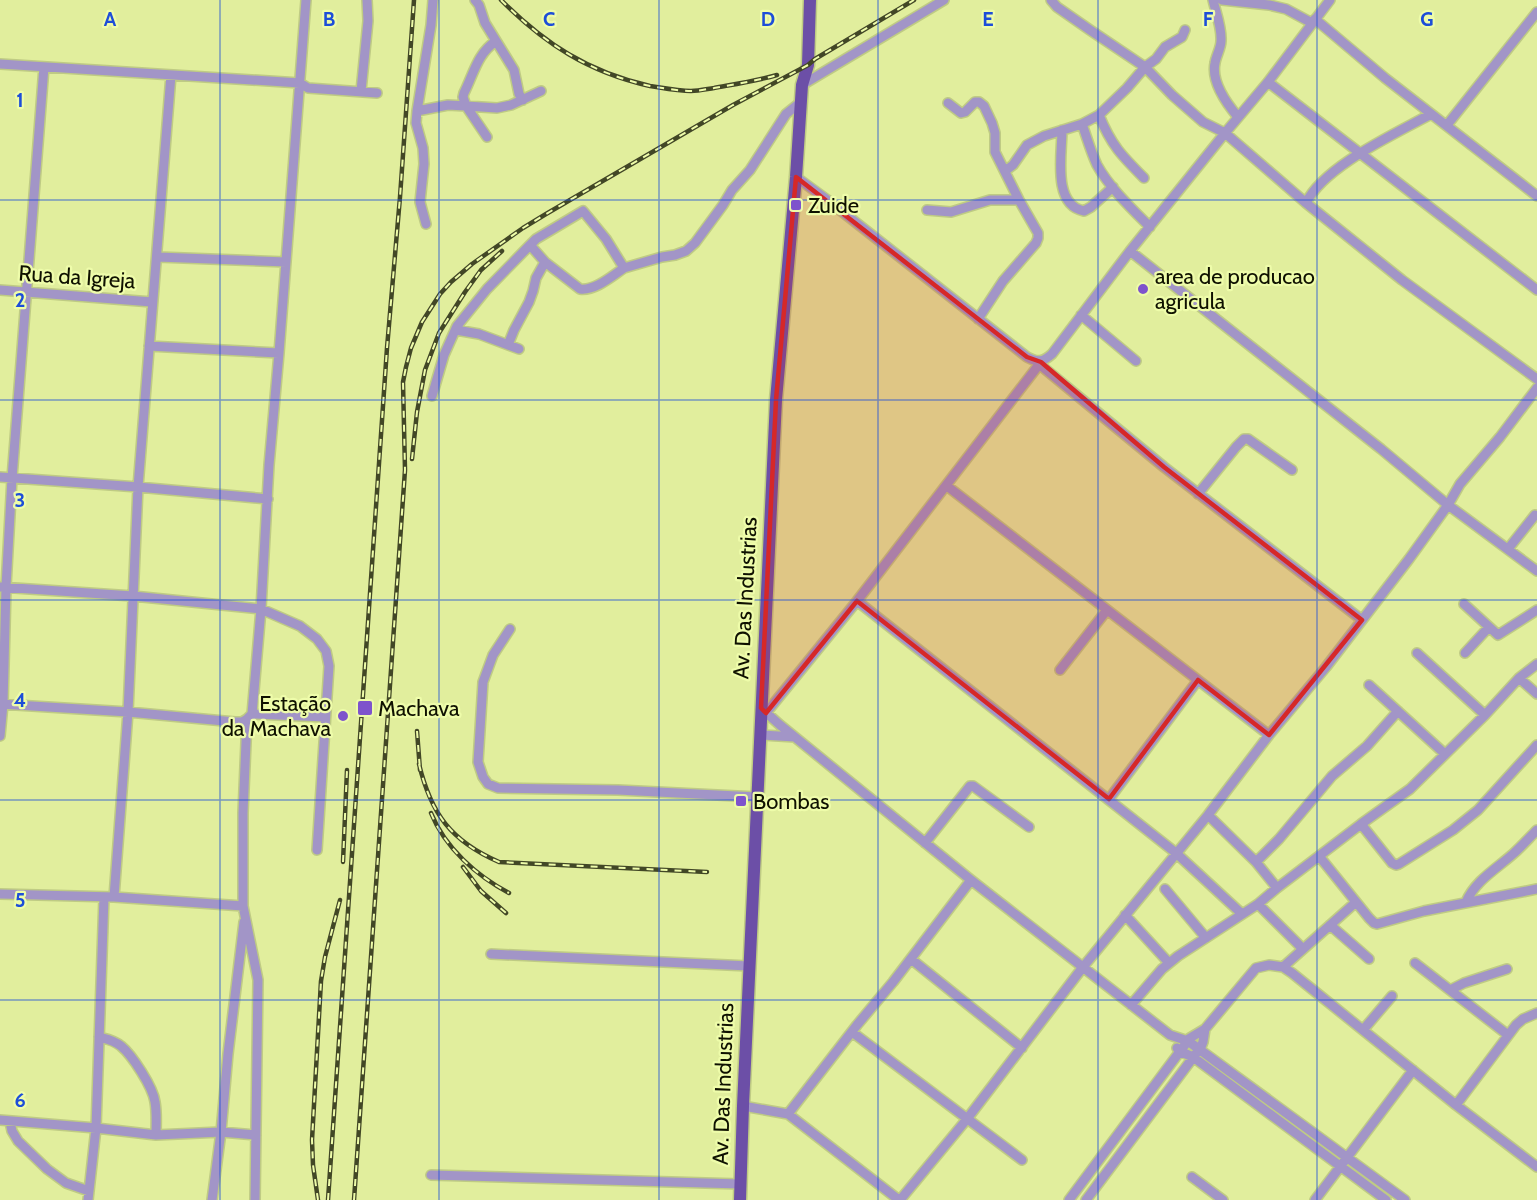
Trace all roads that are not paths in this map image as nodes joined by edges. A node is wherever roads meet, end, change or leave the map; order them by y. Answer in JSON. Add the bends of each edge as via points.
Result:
{"nodes":[{"id":1,"x":306,"y":0,"type":"edge"},
{"id":2,"x":367,"y":0,"type":"edge"},
{"id":3,"x":433,"y":0,"type":"edge"},
{"id":4,"x":475,"y":0,"type":"edge"},
{"id":5,"x":810,"y":0,"type":"edge"},
{"id":6,"x":944,"y":0,"type":"edge"},
{"id":7,"x":1051,"y":0,"type":"edge"},
{"id":8,"x":1213,"y":0,"type":"edge"},
{"id":9,"x":1222,"y":0,"type":"edge"},
{"id":10,"x":1324,"y":2,"type":"edge"},
{"id":11,"x":1537,"y":12,"type":"edge"},
{"id":12,"x":1313,"y":21,"type":"junction"},
{"id":13,"x":1534,"y":23,"type":"edge"},
{"id":14,"x":1185,"y":30,"type":"dead end"},
{"id":15,"x":496,"y":41,"type":"junction"},
{"id":16,"x":0,"y":64,"type":"edge"},
{"id":17,"x":44,"y":67,"type":"junction"},
{"id":18,"x":1145,"y":67,"type":"junction"},
{"id":19,"x":171,"y":75,"type":"junction"},
{"id":20,"x":1268,"y":82,"type":"junction"},
{"id":21,"x":300,"y":83,"type":"junction"},
{"id":22,"x":802,"y":85,"type":"junction"},
{"id":23,"x":361,"y":91,"type":"junction"},
{"id":24,"x":541,"y":91,"type":"dead end"},
{"id":25,"x":377,"y":93,"type":"dead end"},
{"id":26,"x":523,"y":100,"type":"junction"},
{"id":27,"x":801,"y":102,"type":"junction"},
{"id":28,"x":948,"y":103,"type":"dead end"},
{"id":29,"x":466,"y":106,"type":"junction"},
{"id":30,"x":417,"y":111,"type":"junction"},
{"id":31,"x":1431,"y":114,"type":"junction"},
{"id":32,"x":1099,"y":115,"type":"junction"},
{"id":33,"x":1238,"y":117,"type":"junction"},
{"id":34,"x":1082,"y":124,"type":"junction"},
{"id":35,"x":1447,"y":125,"type":"junction"},
{"id":36,"x":1062,"y":130,"type":"junction"},
{"id":37,"x":1225,"y":133,"type":"junction"},
{"id":38,"x":486,"y":137,"type":"dead end"},
{"id":39,"x":1360,"y":153,"type":"junction"},
{"id":40,"x":1005,"y":171,"type":"junction"},
{"id":41,"x":795,"y":177,"type":"junction"},
{"id":42,"x":1144,"y":178,"type":"dead end"},
{"id":43,"x":1113,"y":187,"type":"junction"},
{"id":44,"x":1537,"y":196,"type":"edge"},
{"id":45,"x":1018,"y":200,"type":"junction"},
{"id":46,"x":1306,"y":203,"type":"junction"},
{"id":47,"x":927,"y":210,"type":"dead end"},
{"id":48,"x":426,"y":224,"type":"dead end"},
{"id":49,"x":1150,"y":227,"type":"junction"},
{"id":50,"x":530,"y":245,"type":"junction"},
{"id":51,"x":1130,"y":251,"type":"junction"},
{"id":52,"x":158,"y":257,"type":"junction"},
{"id":53,"x":286,"y":262,"type":"junction"},
{"id":54,"x":545,"y":262,"type":"junction"},
{"id":55,"x":624,"y":268,"type":"junction"},
{"id":56,"x":0,"y":290,"type":"edge"},
{"id":57,"x":1537,"y":290,"type":"edge"},
{"id":58,"x":26,"y":292,"type":"junction"},
{"id":59,"x":152,"y":302,"type":"junction"},
{"id":60,"x":1081,"y":315,"type":"junction"},
{"id":61,"x":978,"y":319,"type":"junction"},
{"id":62,"x":456,"y":330,"type":"junction"},
{"id":63,"x":508,"y":345,"type":"junction"},
{"id":64,"x":149,"y":346,"type":"junction"},
{"id":65,"x":519,"y":350,"type":"dead end"},
{"id":66,"x":279,"y":353,"type":"junction"},
{"id":67,"x":1136,"y":361,"type":"dead end"},
{"id":68,"x":1040,"y":363,"type":"junction"},
{"id":69,"x":1537,"y":379,"type":"edge"},
{"id":70,"x":1537,"y":388,"type":"edge"},
{"id":71,"x":432,"y":396,"type":"dead end"},
{"id":72,"x":1292,"y":470,"type":"dead end"},
{"id":73,"x":0,"y":477,"type":"edge"},
{"id":74,"x":12,"y":478,"type":"junction"},
{"id":75,"x":947,"y":486,"type":"junction"},
{"id":76,"x":138,"y":487,"type":"junction"},
{"id":77,"x":1198,"y":494,"type":"junction"},
{"id":78,"x":268,"y":499,"type":"junction"},
{"id":79,"x":1448,"y":505,"type":"junction"},
{"id":80,"x":1535,"y":515,"type":"dead end"},
{"id":81,"x":1508,"y":549,"type":"junction"},
{"id":82,"x":1537,"y":571,"type":"edge"},
{"id":83,"x":3,"y":587,"type":"edge"},
{"id":84,"x":133,"y":596,"type":"junction"},
{"id":85,"x":856,"y":601,"type":"junction"},
{"id":86,"x":1464,"y":604,"type":"dead end"},
{"id":87,"x":261,"y":609,"type":"junction"},
{"id":88,"x":1107,"y":610,"type":"junction"},
{"id":89,"x":1537,"y":610,"type":"edge"},
{"id":90,"x":1362,"y":620,"type":"junction"},
{"id":91,"x":1489,"y":627,"type":"junction"},
{"id":92,"x":510,"y":629,"type":"dead end"},
{"id":93,"x":1417,"y":653,"type":"dead end"},
{"id":94,"x":1465,"y":653,"type":"dead end"},
{"id":95,"x":1537,"y":664,"type":"edge"},
{"id":96,"x":1060,"y":670,"type":"dead end"},
{"id":97,"x":1519,"y":678,"type":"junction"},
{"id":98,"x":1198,"y":680,"type":"junction"},
{"id":99,"x":1369,"y":685,"type":"dead end"},
{"id":100,"x":1537,"y":694,"type":"edge"},
{"id":101,"x":1,"y":704,"type":"edge"},
{"id":102,"x":763,"y":711,"type":"junction"},
{"id":103,"x":1398,"y":711,"type":"junction"},
{"id":104,"x":128,"y":712,"type":"junction"},
{"id":105,"x":1485,"y":715,"type":"junction"},
{"id":106,"x":249,"y":717,"type":"junction"},
{"id":107,"x":325,"y":717,"type":"junction"},
{"id":108,"x":760,"y":735,"type":"junction"},
{"id":109,"x":1269,"y":735,"type":"junction"},
{"id":110,"x":0,"y":736,"type":"edge"},
{"id":111,"x":795,"y":737,"type":"junction"},
{"id":112,"x":1537,"y":745,"type":"edge"},
{"id":113,"x":1445,"y":754,"type":"junction"},
{"id":114,"x":757,"y":796,"type":"junction"},
{"id":115,"x":1109,"y":799,"type":"junction"},
{"id":116,"x":1208,"y":814,"type":"junction"},
{"id":117,"x":1361,"y":824,"type":"junction"},
{"id":118,"x":1029,"y":827,"type":"dead end"},
{"id":119,"x":1537,"y":830,"type":"edge"},
{"id":120,"x":925,"y":843,"type":"junction"},
{"id":121,"x":316,"y":850,"type":"dead end"},
{"id":122,"x":1176,"y":852,"type":"junction"},
{"id":123,"x":1319,"y":856,"type":"junction"},
{"id":124,"x":1256,"y":862,"type":"junction"},
{"id":125,"x":971,"y":880,"type":"junction"},
{"id":126,"x":1277,"y":888,"type":"junction"},
{"id":127,"x":1537,"y":888,"type":"edge"},
{"id":128,"x":1165,"y":889,"type":"dead end"},
{"id":129,"x":0,"y":894,"type":"edge"},
{"id":130,"x":109,"y":897,"type":"junction"},
{"id":131,"x":1356,"y":902,"type":"junction"},
{"id":132,"x":1466,"y":902,"type":"junction"},
{"id":133,"x":1258,"y":904,"type":"junction"},
{"id":134,"x":244,"y":911,"type":"junction"},
{"id":135,"x":1242,"y":914,"type":"junction"},
{"id":136,"x":1125,"y":915,"type":"junction"},
{"id":137,"x":1330,"y":925,"type":"junction"},
{"id":138,"x":1206,"y":938,"type":"junction"},
{"id":139,"x":1303,"y":949,"type":"junction"},
{"id":140,"x":491,"y":954,"type":"dead end"},
{"id":141,"x":911,"y":959,"type":"junction"},
{"id":142,"x":1369,"y":959,"type":"dead end"},
{"id":143,"x":1170,"y":963,"type":"junction"},
{"id":144,"x":1415,"y":963,"type":"dead end"},
{"id":145,"x":749,"y":966,"type":"junction"},
{"id":146,"x":1083,"y":967,"type":"junction"},
{"id":147,"x":1283,"y":967,"type":"junction"},
{"id":148,"x":1507,"y":969,"type":"dead end"},
{"id":149,"x":1450,"y":990,"type":"junction"},
{"id":150,"x":1392,"y":996,"type":"dead end"},
{"id":151,"x":1131,"y":1005,"type":"junction"},
{"id":152,"x":1537,"y":1013,"type":"edge"},
{"id":153,"x":1205,"y":1029,"type":"junction"},
{"id":154,"x":1363,"y":1030,"type":"junction"},
{"id":155,"x":852,"y":1032,"type":"junction"},
{"id":156,"x":1170,"y":1035,"type":"junction"},
{"id":157,"x":1508,"y":1035,"type":"junction"},
{"id":158,"x":99,"y":1037,"type":"junction"},
{"id":159,"x":1188,"y":1041,"type":"junction"},
{"id":160,"x":1022,"y":1048,"type":"junction"},
{"id":161,"x":1179,"y":1051,"type":"junction"},
{"id":162,"x":1196,"y":1053,"type":"junction"},
{"id":163,"x":1413,"y":1070,"type":"junction"},
{"id":164,"x":1162,"y":1074,"type":"junction"},
{"id":165,"x":1174,"y":1082,"type":"junction"},
{"id":166,"x":1456,"y":1105,"type":"junction"},
{"id":167,"x":743,"y":1106,"type":"junction"},
{"id":168,"x":788,"y":1114,"type":"junction"},
{"id":169,"x":967,"y":1119,"type":"junction"},
{"id":170,"x":5,"y":1121,"type":"edge"},
{"id":171,"x":96,"y":1128,"type":"junction"},
{"id":172,"x":221,"y":1132,"type":"junction"},
{"id":173,"x":156,"y":1135,"type":"junction"},
{"id":174,"x":256,"y":1135,"type":"junction"},
{"id":175,"x":1110,"y":1145,"type":"junction"},
{"id":176,"x":1122,"y":1153,"type":"junction"},
{"id":177,"x":1347,"y":1158,"type":"junction"},
{"id":178,"x":1022,"y":1160,"type":"dead end"},
{"id":179,"x":1341,"y":1166,"type":"junction"},
{"id":180,"x":1537,"y":1167,"type":"edge"},
{"id":181,"x":431,"y":1175,"type":"dead end"},
{"id":182,"x":1192,"y":1177,"type":"dead end"},
{"id":183,"x":740,"y":1184,"type":"junction"},
{"id":184,"x":89,"y":1195,"type":"edge"},
{"id":185,"x":212,"y":1200,"type":"edge"},
{"id":186,"x":255,"y":1200,"type":"edge"},
{"id":187,"x":740,"y":1200,"type":"edge"},
{"id":188,"x":899,"y":1200,"type":"edge"},
{"id":189,"x":1069,"y":1200,"type":"edge"},
{"id":190,"x":1086,"y":1200,"type":"edge"},
{"id":191,"x":1223,"y":1200,"type":"edge"},
{"id":192,"x":1315,"y":1200,"type":"edge"},
{"id":193,"x":1386,"y":1200,"type":"edge"},
{"id":194,"x":1405,"y":1200,"type":"edge"}],
"edges":[{"from":1,"to":21,"type":"street"},
{"from":2,"to":23,"type":"street"},
{"from":3,"to":30,"type":"street"},
{"from":4,"to":15,"type":"street"},
{"from":5,"to":22,"type":"main road","name":"Av. Das Industrias","via":[[807,69]]},
{"from":6,"to":22,"type":"street"},
{"from":7,"to":18,"type":"street"},
{"from":8,"to":33,"type":"street","via":[[1221,43],[1215,76]]},
{"from":9,"to":12,"type":"street","via":[[1287,9]]},
{"from":10,"to":12,"type":"street"},
{"from":11,"to":13,"type":"street"},
{"from":12,"to":20,"type":"street"},
{"from":12,"to":31,"type":"street"},
{"from":13,"to":35,"type":"street"},
{"from":14,"to":18,"type":"street","via":[[1182,37]]},
{"from":15,"to":26,"type":"street","via":[[514,70]]},
{"from":15,"to":29,"type":"street","via":[[481,55],[464,93]]},
{"from":16,"to":17,"type":"street"},
{"from":17,"to":19,"type":"street"},
{"from":17,"to":58,"type":"street"},
{"from":18,"to":32,"type":"street"},
{"from":18,"to":37,"type":"street","via":[[1203,122]]},
{"from":19,"to":21,"type":"street"},
{"from":19,"to":52,"type":"street"},
{"from":20,"to":33,"type":"street"},
{"from":20,"to":39,"type":"street"},
{"from":21,"to":23,"type":"street","via":[[308,88]]},
{"from":21,"to":53,"type":"street"},
{"from":22,"to":27,"type":"main road","name":"Av. Das Industrias"},
{"from":23,"to":25,"type":"street"},
{"from":24,"to":26,"type":"street"},
{"from":26,"to":29,"type":"street","via":[[497,108]]},
{"from":27,"to":41,"type":"main road","name":"Av. Das Industrias"},
{"from":27,"to":55,"type":"street","via":[[786,114],[756,162],[695,243],[675,255]]},
{"from":28,"to":40,"type":"street","via":[[961,113],[975,102],[981,103],[992,123],[995,152]]},
{"from":29,"to":30,"type":"street"},
{"from":29,"to":38,"type":"street"},
{"from":30,"to":48,"type":"street","via":[[424,164],[420,202]]},
{"from":31,"to":35,"type":"street"},
{"from":31,"to":39,"type":"street"},
{"from":32,"to":34,"type":"street"},
{"from":32,"to":42,"type":"street","via":[[1118,151]]},
{"from":33,"to":37,"type":"street"},
{"from":34,"to":36,"type":"street"},
{"from":34,"to":43,"type":"street","via":[[1097,164]]},
{"from":35,"to":44,"type":"street"},
{"from":36,"to":40,"type":"street","via":[[1027,145]]},
{"from":36,"to":43,"type":"street","via":[[1061,183],[1067,200],[1084,211]]},
{"from":37,"to":46,"type":"street"},
{"from":37,"to":49,"type":"street"},
{"from":39,"to":46,"type":"street","via":[[1317,186]]},
{"from":39,"to":57,"type":"street"},
{"from":40,"to":45,"type":"street"},
{"from":41,"to":61,"type":"street"},
{"from":41,"to":102,"type":"main road","name":"Av. Das Industrias","via":[[776,400]]},
{"from":43,"to":49,"type":"street"},
{"from":45,"to":47,"type":"street","via":[[990,200],[951,212]]},
{"from":45,"to":61,"type":"street","via":[[1038,238]]},
{"from":46,"to":69,"type":"street","via":[[1402,280]]},
{"from":49,"to":51,"type":"street"},
{"from":50,"to":54,"type":"street"},
{"from":50,"to":55,"type":"street","via":[[583,211]]},
{"from":50,"to":62,"type":"street","via":[[487,289]]},
{"from":51,"to":60,"type":"street"},
{"from":51,"to":79,"type":"street"},
{"from":52,"to":53,"type":"street"},
{"from":52,"to":59,"type":"street"},
{"from":53,"to":66,"type":"street"},
{"from":54,"to":55,"type":"street","via":[[586,290]]},
{"from":54,"to":63,"type":"street"},
{"from":56,"to":58,"type":"street","name":"Rua da Igreja"},
{"from":58,"to":59,"type":"street","name":"Rua da Igreja"},
{"from":58,"to":74,"type":"street"},
{"from":59,"to":64,"type":"street"},
{"from":60,"to":67,"type":"street"},
{"from":60,"to":68,"type":"street","via":[[1052,354]]},
{"from":61,"to":68,"type":"street"},
{"from":62,"to":63,"type":"street"},
{"from":62,"to":71,"type":"street"},
{"from":63,"to":65,"type":"street"},
{"from":64,"to":66,"type":"street"},
{"from":64,"to":76,"type":"street"},
{"from":66,"to":78,"type":"street"},
{"from":68,"to":75,"type":"street"},
{"from":68,"to":77,"type":"street"},
{"from":70,"to":79,"type":"street","via":[[1460,484]]},
{"from":72,"to":77,"type":"street","via":[[1244,439]]},
{"from":73,"to":74,"type":"street"},
{"from":74,"to":76,"type":"street"},
{"from":74,"to":83,"type":"street"},
{"from":75,"to":85,"type":"street"},
{"from":75,"to":88,"type":"street"},
{"from":76,"to":78,"type":"street"},
{"from":76,"to":84,"type":"street"},
{"from":77,"to":90,"type":"street"},
{"from":78,"to":87,"type":"street"},
{"from":79,"to":81,"type":"street"},
{"from":79,"to":90,"type":"street"},
{"from":80,"to":81,"type":"street"},
{"from":81,"to":82,"type":"street"},
{"from":83,"to":84,"type":"street"},
{"from":83,"to":101,"type":"street"},
{"from":84,"to":87,"type":"street"},
{"from":84,"to":104,"type":"street"},
{"from":85,"to":102,"type":"street"},
{"from":85,"to":115,"type":"street"},
{"from":86,"to":91,"type":"street"},
{"from":87,"to":106,"type":"street"},
{"from":87,"to":107,"type":"street","via":[[300,626],[326,651],[329,666]]},
{"from":88,"to":96,"type":"street"},
{"from":88,"to":98,"type":"street"},
{"from":89,"to":91,"type":"street","via":[[1500,634]]},
{"from":90,"to":109,"type":"street"},
{"from":91,"to":94,"type":"street"},
{"from":92,"to":114,"type":"street","via":[[493,655],[483,682],[478,762],[488,784],[498,788]]},
{"from":93,"to":105,"type":"street"},
{"from":95,"to":97,"type":"street"},
{"from":97,"to":100,"type":"street"},
{"from":97,"to":105,"type":"street"},
{"from":98,"to":109,"type":"street"},
{"from":98,"to":115,"type":"street"},
{"from":99,"to":103,"type":"street"},
{"from":101,"to":104,"type":"street"},
{"from":101,"to":110,"type":"street"},
{"from":102,"to":108,"type":"main road","name":"Av. Das Industrias"},
{"from":102,"to":111,"type":"street"},
{"from":103,"to":113,"type":"street"},
{"from":103,"to":124,"type":"street","via":[[1367,746],[1332,776]]},
{"from":104,"to":106,"type":"street","via":[[235,722]]},
{"from":104,"to":130,"type":"street"},
{"from":105,"to":113,"type":"street"},
{"from":106,"to":107,"type":"street"},
{"from":106,"to":134,"type":"street","via":[[243,813]]},
{"from":107,"to":121,"type":"street"},
{"from":108,"to":111,"type":"street"},
{"from":108,"to":114,"type":"main road","name":"Av. Das Industrias"},
{"from":109,"to":116,"type":"street"},
{"from":111,"to":120,"type":"street"},
{"from":112,"to":117,"type":"street","via":[[1478,810],[1399,864],[1392,863]]},
{"from":113,"to":117,"type":"street","via":[[1410,789]]},
{"from":114,"to":145,"type":"main road","name":"Av. Das Industrias"},
{"from":115,"to":122,"type":"street"},
{"from":116,"to":122,"type":"street"},
{"from":116,"to":124,"type":"street"},
{"from":117,"to":123,"type":"street"},
{"from":118,"to":120,"type":"street","via":[[970,786]]},
{"from":119,"to":132,"type":"street","via":[[1477,884]]},
{"from":120,"to":125,"type":"street"},
{"from":122,"to":135,"type":"street"},
{"from":122,"to":136,"type":"street"},
{"from":123,"to":126,"type":"street"},
{"from":123,"to":131,"type":"street"},
{"from":124,"to":126,"type":"street"},
{"from":125,"to":141,"type":"street"},
{"from":125,"to":146,"type":"street"},
{"from":126,"to":133,"type":"street"},
{"from":127,"to":132,"type":"street"},
{"from":128,"to":138,"type":"street"},
{"from":129,"to":130,"type":"street"},
{"from":130,"to":134,"type":"street"},
{"from":130,"to":158,"type":"street"},
{"from":131,"to":132,"type":"street","via":[[1377,924]]},
{"from":131,"to":137,"type":"street"},
{"from":133,"to":135,"type":"street"},
{"from":133,"to":139,"type":"street"},
{"from":134,"to":172,"type":"street"},
{"from":134,"to":174,"type":"street","via":[[258,980]]},
{"from":135,"to":138,"type":"street"},
{"from":136,"to":143,"type":"street"},
{"from":136,"to":146,"type":"street"},
{"from":137,"to":139,"type":"street"},
{"from":137,"to":142,"type":"street"},
{"from":138,"to":143,"type":"street"},
{"from":139,"to":147,"type":"street"},
{"from":140,"to":145,"type":"street"},
{"from":141,"to":155,"type":"street"},
{"from":141,"to":160,"type":"street"},
{"from":143,"to":151,"type":"street"},
{"from":144,"to":149,"type":"street"},
{"from":145,"to":167,"type":"main road","name":"Av. Das Industrias"},
{"from":146,"to":151,"type":"street"},
{"from":146,"to":160,"type":"street"},
{"from":147,"to":153,"type":"street","via":[[1269,964],[1256,969]]},
{"from":147,"to":154,"type":"street"},
{"from":148,"to":149,"type":"street"},
{"from":149,"to":157,"type":"street"},
{"from":150,"to":154,"type":"street"},
{"from":151,"to":156,"type":"street"},
{"from":152,"to":157,"type":"street","via":[[1523,1018]]},
{"from":153,"to":159,"type":"street"},
{"from":153,"to":162,"type":"street"},
{"from":154,"to":163,"type":"street"},
{"from":155,"to":168,"type":"street"},
{"from":155,"to":169,"type":"street"},
{"from":156,"to":159,"type":"street"},
{"from":156,"to":161,"type":"street"},
{"from":157,"to":166,"type":"street"},
{"from":158,"to":171,"type":"street"},
{"from":158,"to":173,"type":"street","via":[[121,1045],[133,1058],[155,1099]]},
{"from":159,"to":161,"type":"street"},
{"from":159,"to":162,"type":"street"},
{"from":160,"to":169,"type":"street"},
{"from":161,"to":162,"type":"street"},
{"from":161,"to":164,"type":"street"},
{"from":162,"to":165,"type":"street"},
{"from":162,"to":177,"type":"street"},
{"from":162,"to":179,"type":"street"},
{"from":163,"to":166,"type":"street"},
{"from":163,"to":177,"type":"street"},
{"from":164,"to":165,"type":"street"},
{"from":164,"to":175,"type":"street"},
{"from":165,"to":176,"type":"street"},
{"from":166,"to":180,"type":"street"},
{"from":167,"to":168,"type":"street"},
{"from":167,"to":183,"type":"main road","name":"Av. Das Industrias"},
{"from":168,"to":188,"type":"street"},
{"from":169,"to":178,"type":"street"},
{"from":169,"to":188,"type":"street"},
{"from":170,"to":171,"type":"street"},
{"from":170,"to":184,"type":"street","via":[[18,1141],[47,1169]]},
{"from":171,"to":173,"type":"street"},
{"from":171,"to":184,"type":"street"},
{"from":172,"to":173,"type":"street"},
{"from":172,"to":174,"type":"street"},
{"from":172,"to":185,"type":"street"},
{"from":174,"to":186,"type":"street"},
{"from":175,"to":176,"type":"street"},
{"from":175,"to":189,"type":"street"},
{"from":176,"to":190,"type":"street"},
{"from":177,"to":179,"type":"street"},
{"from":177,"to":194,"type":"street"},
{"from":179,"to":192,"type":"street"},
{"from":179,"to":193,"type":"street"},
{"from":181,"to":183,"type":"street"},
{"from":182,"to":191,"type":"street"},
{"from":183,"to":187,"type":"main road","name":"Av. Das Industrias"}]}
